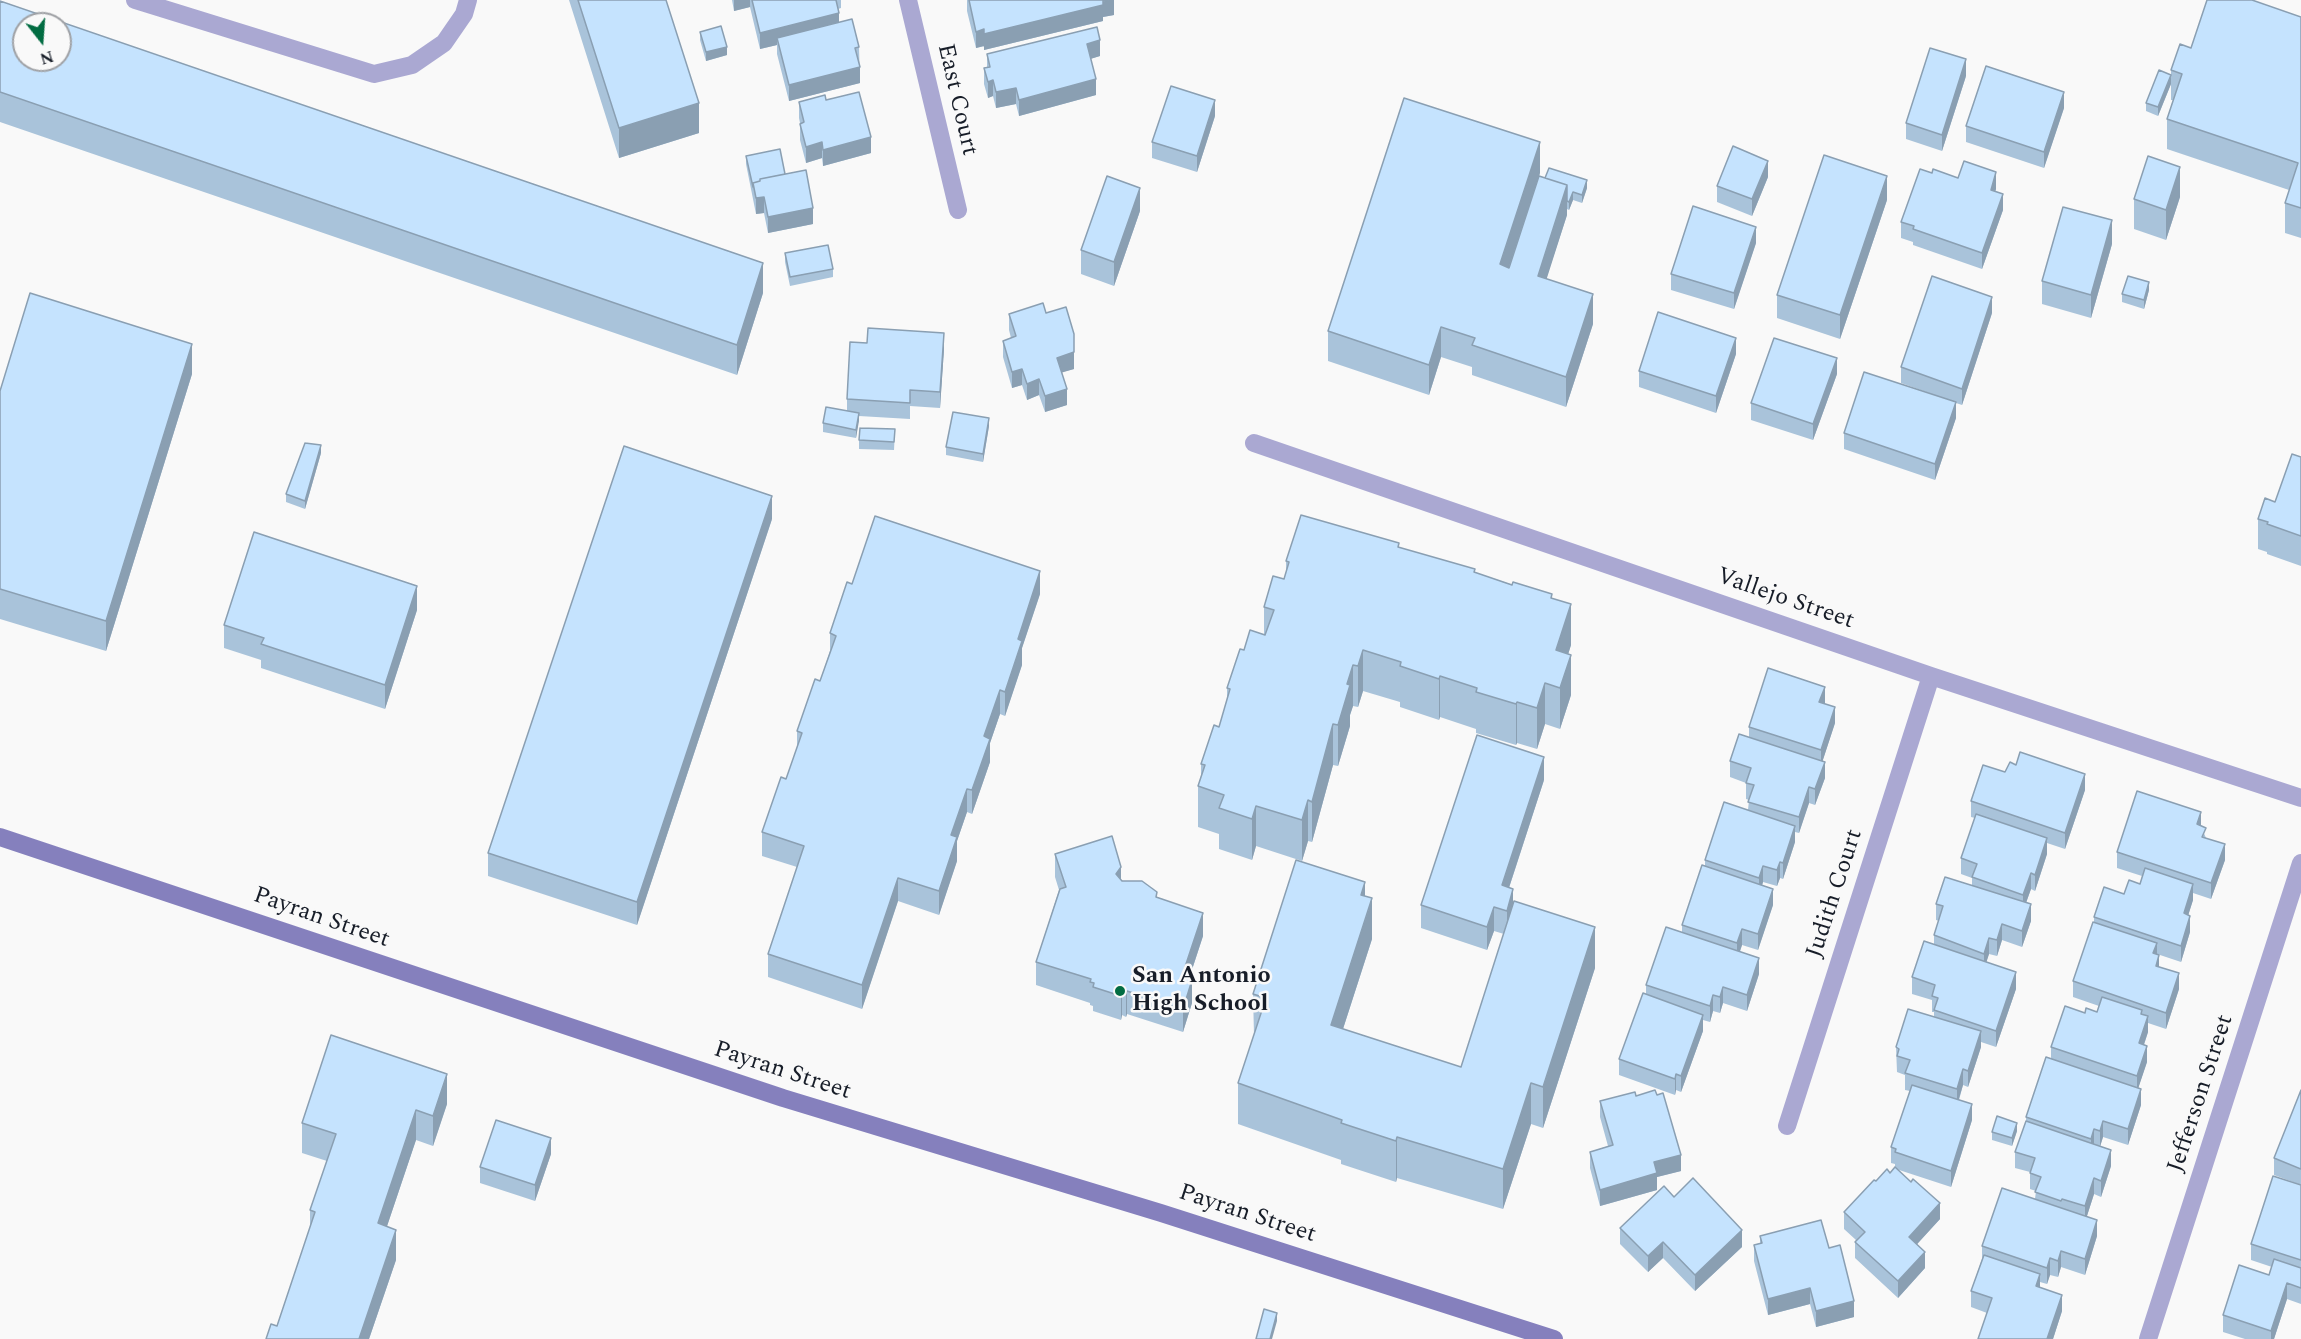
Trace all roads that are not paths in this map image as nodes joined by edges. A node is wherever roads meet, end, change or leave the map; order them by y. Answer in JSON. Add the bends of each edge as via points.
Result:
{"nodes":[{"id":1,"x":135,"y":0,"type":"edge"},
{"id":2,"x":468,"y":0,"type":"edge"},
{"id":3,"x":908,"y":0,"type":"edge"},
{"id":4,"x":958,"y":210,"type":"dead end"},
{"id":5,"x":1254,"y":443,"type":"dead end"},
{"id":6,"x":1931,"y":676,"type":"junction"},
{"id":7,"x":2301,"y":798,"type":"edge"},
{"id":8,"x":0,"y":837,"type":"edge"},
{"id":9,"x":2301,"y":863,"type":"edge"},
{"id":10,"x":1787,"y":1126,"type":"dead end"},
{"id":11,"x":1554,"y":1339,"type":"edge"},
{"id":12,"x":2148,"y":1339,"type":"edge"}],
"edges":[{"from":1,"to":2,"type":"street","via":[[374,74],[412,65],[444,43],[464,14]]},
{"from":3,"to":4,"type":"street","name":"East Court"},
{"from":5,"to":6,"type":"street","name":"Vallejo Street"},
{"from":6,"to":7,"type":"street","name":"Vallejo Street"},
{"from":6,"to":10,"type":"street","name":"Judith Court"},
{"from":8,"to":11,"type":"main road","name":"Payran Street","via":[[783,1098],[1152,1210]]},
{"from":9,"to":12,"type":"street","name":"Jefferson Street"}]}
